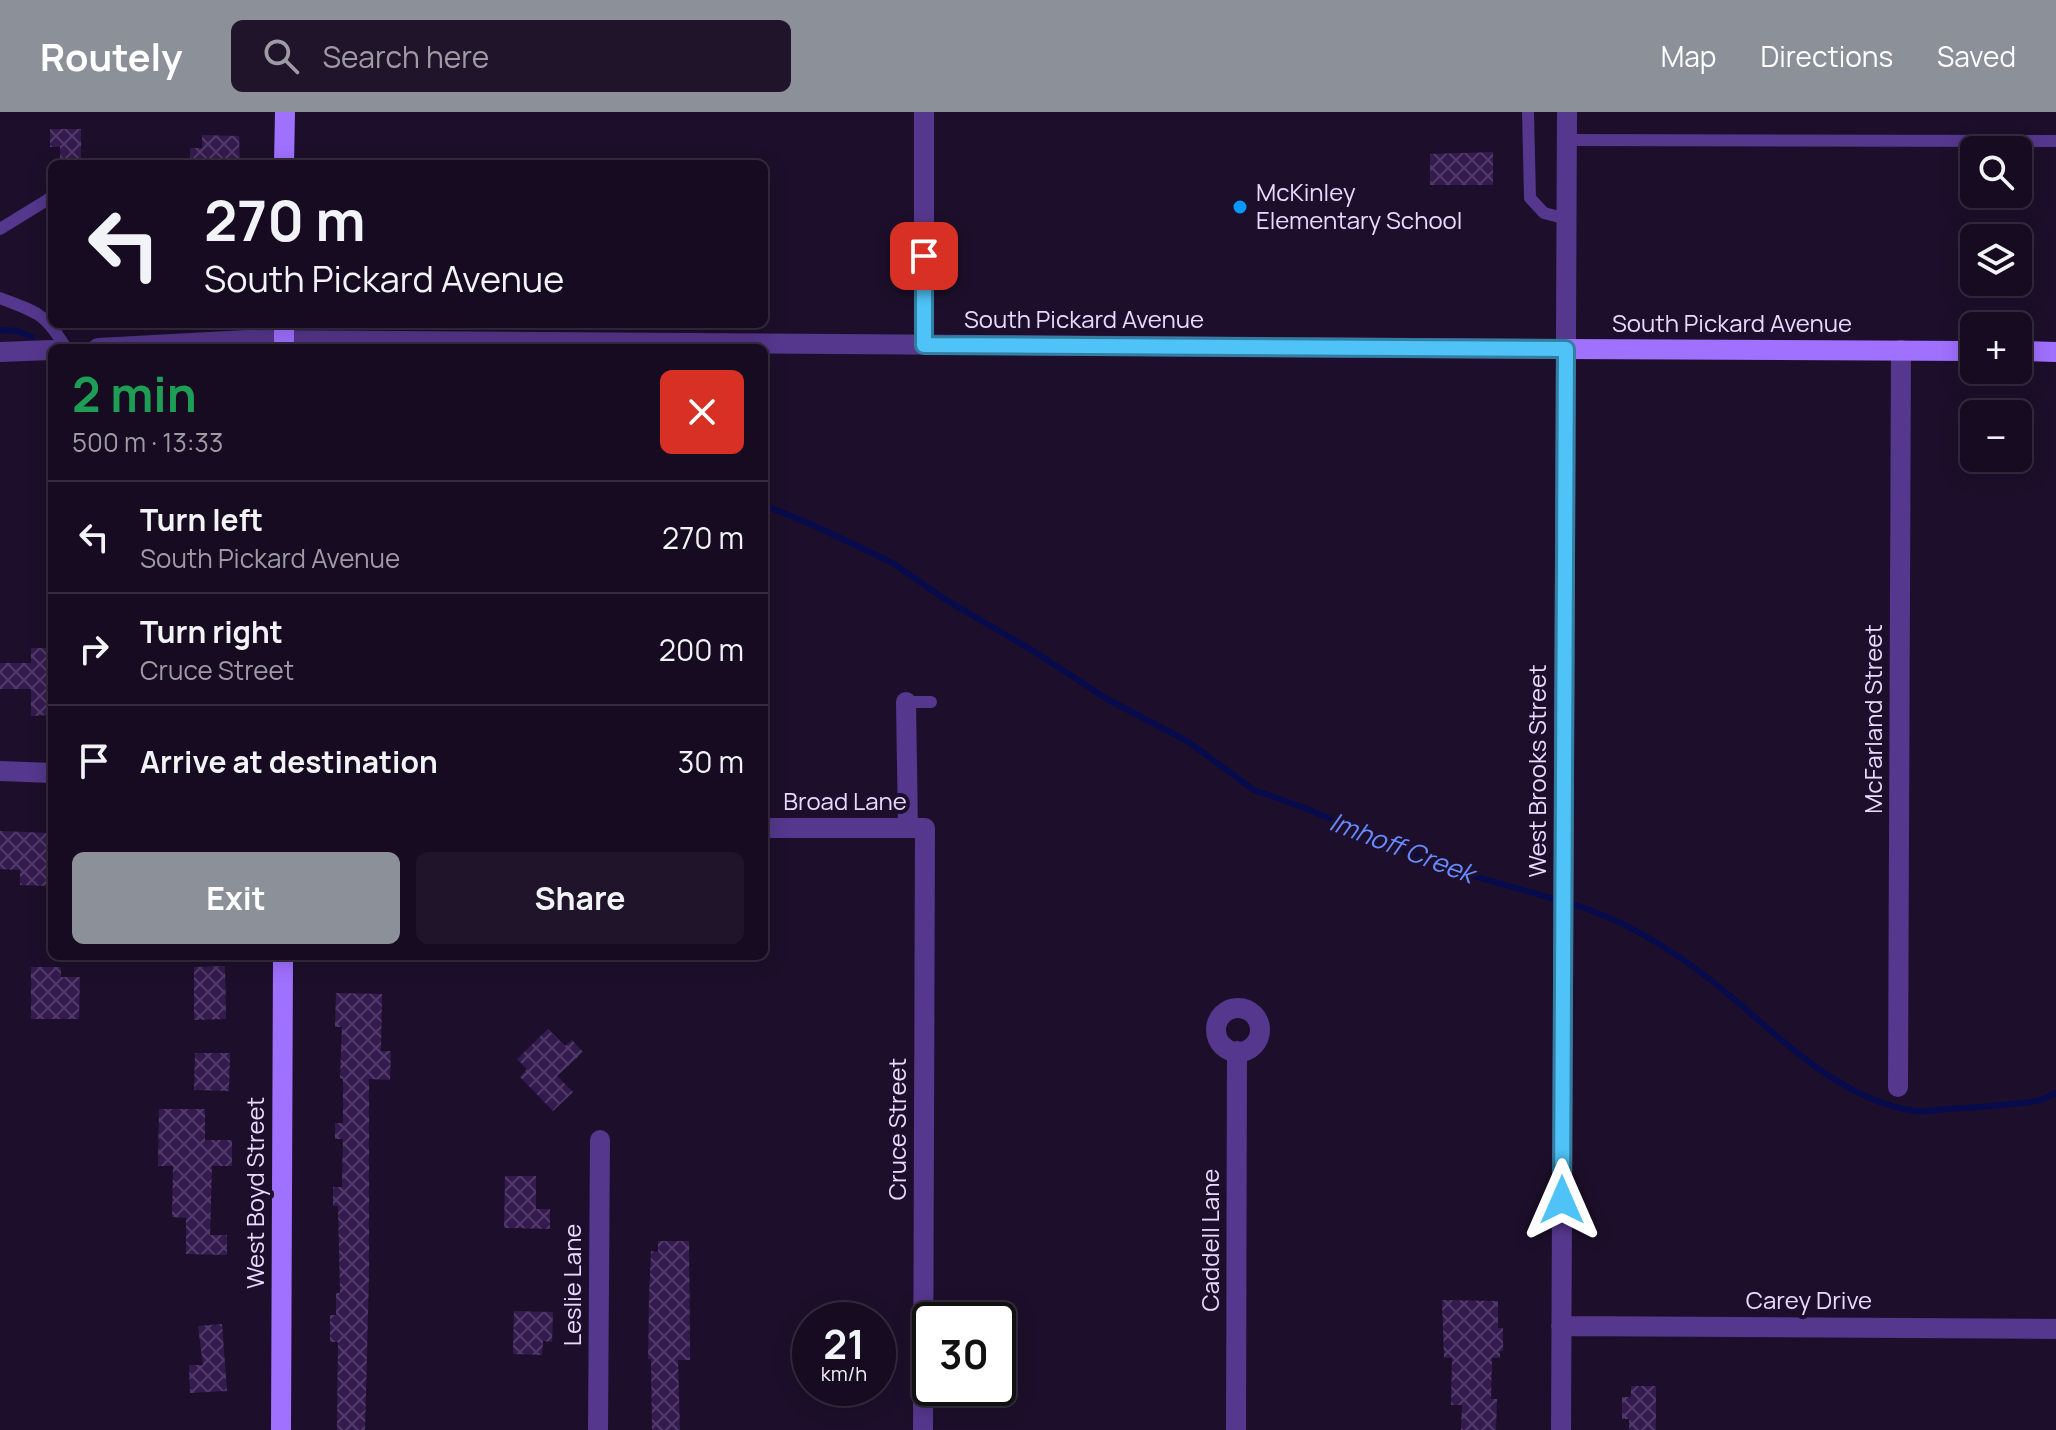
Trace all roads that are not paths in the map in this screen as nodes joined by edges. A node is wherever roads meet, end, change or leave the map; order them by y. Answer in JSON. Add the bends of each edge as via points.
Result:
{"nodes":[{"id":1,"x":285,"y":112,"type":"edge"},
{"id":2,"x":924,"y":112,"type":"edge"},
{"id":3,"x":1528,"y":112,"type":"edge"},
{"id":4,"x":1567,"y":112,"type":"edge"},
{"id":5,"x":1567,"y":140,"type":"junction"},
{"id":6,"x":2056,"y":141,"type":"edge"},
{"id":7,"x":284,"y":160,"type":"edge"},
{"id":8,"x":48,"y":199,"type":"edge"},
{"id":9,"x":1567,"y":219,"type":"junction"},
{"id":10,"x":0,"y":229,"type":"edge"},
{"id":11,"x":0,"y":298,"type":"edge"},
{"id":12,"x":48,"y":321,"type":"edge"},
{"id":13,"x":284,"y":337,"type":"edge"},
{"id":14,"x":172,"y":344,"type":"edge"},
{"id":15,"x":924,"y":345,"type":"junction"},
{"id":16,"x":1566,"y":349,"type":"junction"},
{"id":17,"x":48,"y":350,"type":"edge"},
{"id":18,"x":1901,"y":350,"type":"junction"},
{"id":19,"x":1960,"y":351,"type":"edge"},
{"id":20,"x":2032,"y":351,"type":"edge"},
{"id":21,"x":0,"y":352,"type":"edge"},
{"id":22,"x":2056,"y":352,"type":"edge"},
{"id":23,"x":906,"y":702,"type":"joint"},
{"id":24,"x":931,"y":702,"type":"dead end"},
{"id":25,"x":0,"y":771,"type":"edge"},
{"id":26,"x":48,"y":773,"type":"edge"},
{"id":27,"x":768,"y":828,"type":"edge"},
{"id":28,"x":917,"y":828,"type":"junction"},
{"id":29,"x":283,"y":960,"type":"edge"},
{"id":30,"x":1237,"y":1051,"type":"dead end"},
{"id":31,"x":1898,"y":1087,"type":"dead end"},
{"id":32,"x":600,"y":1140,"type":"dead end"},
{"id":33,"x":1561,"y":1326,"type":"junction"},
{"id":34,"x":2056,"y":1329,"type":"edge"},
{"id":35,"x":281,"y":1430,"type":"edge"},
{"id":36,"x":598,"y":1430,"type":"edge"},
{"id":37,"x":923,"y":1430,"type":"edge"},
{"id":38,"x":1236,"y":1430,"type":"edge"},
{"id":39,"x":1561,"y":1430,"type":"edge"}],
"edges":[{"from":1,"to":7,"type":"street"},
{"from":2,"to":15,"type":"street"},
{"from":3,"to":9,"type":"lane","via":[[1530,198],[1544,213]]},
{"from":4,"to":5,"type":"street","name":"West Brooks Street"},
{"from":5,"to":6,"type":"lane"},
{"from":5,"to":9,"type":"street","name":"West Brooks Street"},
{"from":8,"to":10,"type":"lane"},
{"from":9,"to":16,"type":"street","name":"West Brooks Street"},
{"from":11,"to":12,"type":"lane"},
{"from":13,"to":14,"type":"street","name":"South Pickard Avenue"},
{"from":13,"to":15,"type":"street","name":"South Pickard Avenue"},
{"from":15,"to":16,"type":"street","name":"South Pickard Avenue"},
{"from":16,"to":18,"type":"street","name":"South Pickard Avenue"},
{"from":16,"to":33,"type":"street","name":"West Brooks Street"},
{"from":17,"to":21,"type":"street"},
{"from":18,"to":19,"type":"street","name":"South Pickard Avenue"},
{"from":18,"to":31,"type":"street","name":"McFarland Street"},
{"from":20,"to":22,"type":"street"},
{"from":23,"to":24,"type":"lane"},
{"from":23,"to":28,"type":"street","name":"Cruce Street"},
{"from":25,"to":26,"type":"street"},
{"from":27,"to":28,"type":"street","name":"Broad Lane"},
{"from":28,"to":37,"type":"street","name":"Cruce Street"},
{"from":29,"to":35,"type":"street","name":"West Boyd Street"},
{"from":30,"to":38,"type":"street","name":"Caddell Lane"},
{"from":32,"to":36,"type":"street","name":"Leslie Lane"},
{"from":33,"to":34,"type":"street","name":"Carey Drive"},
{"from":33,"to":39,"type":"street","name":"West Brooks Street"}]}
